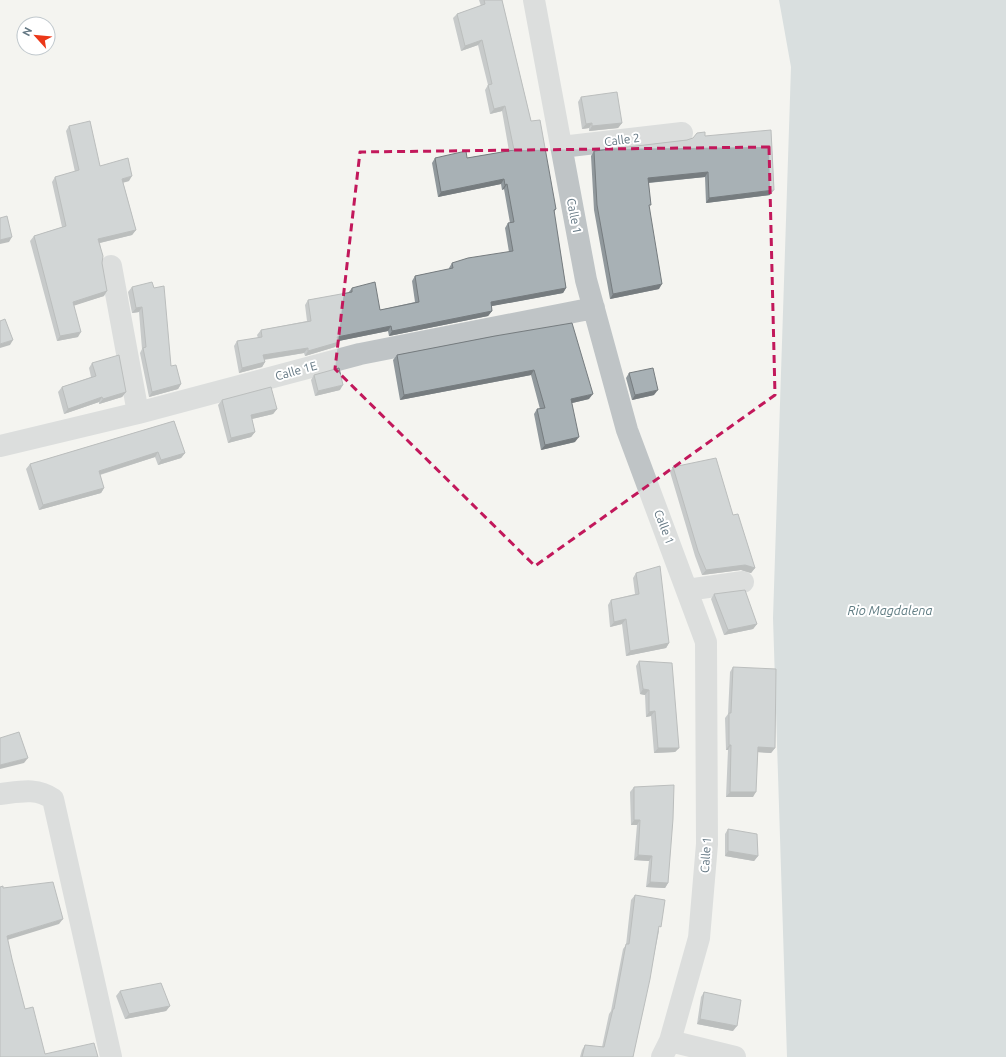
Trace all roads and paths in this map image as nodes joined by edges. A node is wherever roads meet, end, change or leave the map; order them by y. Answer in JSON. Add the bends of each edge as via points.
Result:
{"nodes":[{"id":1,"x":534,"y":0,"type":"edge"},
{"id":2,"x":682,"y":133,"type":"dead end"},
{"id":3,"x":561,"y":147,"type":"junction"},
{"id":4,"x":111,"y":266,"type":"dead end"},
{"id":5,"x":594,"y":308,"type":"junction"},
{"id":6,"x":138,"y":413,"type":"junction"},
{"id":7,"x":0,"y":446,"type":"edge"},
{"id":8,"x":743,"y":582,"type":"dead end"},
{"id":9,"x":687,"y":590,"type":"junction"},
{"id":10,"x":0,"y":794,"type":"edge"},
{"id":11,"x":666,"y":1049,"type":"edge"},
{"id":12,"x":735,"y":1056,"type":"edge"},
{"id":13,"x":111,"y":1057,"type":"edge"}],
"edges":[{"from":1,"to":3,"type":"street","name":"Calle 1"},
{"from":2,"to":3,"type":"street","name":"Calle 2"},
{"from":3,"to":5,"type":"street","name":"Calle 1","via":[[586,280]]},
{"from":4,"to":6,"type":"street"},
{"from":5,"to":6,"type":"street","name":"Calle 1E","via":[[360,354]]},
{"from":5,"to":9,"type":"street","name":"Calle 1","via":[[628,430]]},
{"from":6,"to":7,"type":"street","name":"Calle 1E"},
{"from":8,"to":9,"type":"street"},
{"from":9,"to":11,"type":"street","name":"Calle 1","via":[[706,642],[707,844],[699,938]]},
{"from":10,"to":13,"type":"street","via":[[30,790],[43,792],[53,799]]},
{"from":11,"to":12,"type":"street"}]}
